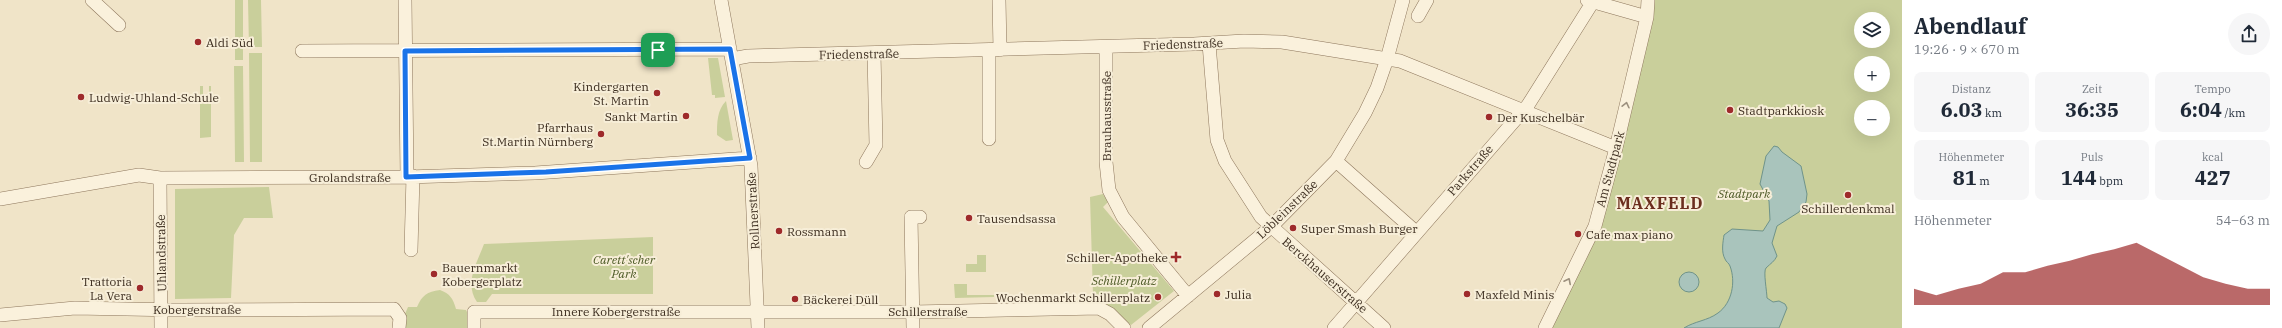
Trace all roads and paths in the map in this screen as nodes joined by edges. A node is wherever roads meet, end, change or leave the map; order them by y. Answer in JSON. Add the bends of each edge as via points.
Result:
{"nodes":[{"id":1,"x":92,"y":0,"type":"edge"},
{"id":2,"x":405,"y":0,"type":"edge"},
{"id":3,"x":721,"y":0,"type":"edge"},
{"id":4,"x":999,"y":0,"type":"edge"},
{"id":5,"x":1403,"y":0,"type":"edge"},
{"id":6,"x":1427,"y":0,"type":"edge"},
{"id":7,"x":1648,"y":0,"type":"edge"},
{"id":8,"x":1591,"y":1,"type":"edge"},
{"id":9,"x":1418,"y":16,"type":"dead end"},
{"id":10,"x":1647,"y":17,"type":"junction"},
{"id":11,"x":118,"y":24,"type":"dead end"},
{"id":12,"x":1209,"y":44,"type":"junction"},
{"id":13,"x":1106,"y":47,"type":"junction"},
{"id":14,"x":994,"y":50,"type":"junction"},
{"id":15,"x":302,"y":51,"type":"dead end"},
{"id":16,"x":405,"y":51,"type":"junction"},
{"id":17,"x":874,"y":53,"type":"junction"},
{"id":18,"x":731,"y":54,"type":"junction"},
{"id":19,"x":1387,"y":59,"type":"junction"},
{"id":20,"x":1522,"y":111,"type":"junction"},
{"id":21,"x":989,"y":139,"type":"dead end"},
{"id":22,"x":1616,"y":148,"type":"junction"},
{"id":23,"x":750,"y":158,"type":"junction"},
{"id":24,"x":1336,"y":161,"type":"junction"},
{"id":25,"x":866,"y":162,"type":"dead end"},
{"id":26,"x":410,"y":176,"type":"junction"},
{"id":27,"x":160,"y":178,"type":"junction"},
{"id":28,"x":0,"y":199,"type":"edge"},
{"id":29,"x":920,"y":216,"type":"dead end"},
{"id":30,"x":1271,"y":226,"type":"junction"},
{"id":31,"x":1416,"y":232,"type":"junction"},
{"id":32,"x":411,"y":250,"type":"dead end"},
{"id":33,"x":1188,"y":296,"type":"junction"},
{"id":34,"x":1357,"y":302,"type":"junction"},
{"id":35,"x":161,"y":309,"type":"junction"},
{"id":36,"x":757,"y":310,"type":"junction"},
{"id":37,"x":913,"y":312,"type":"junction"},
{"id":38,"x":0,"y":315,"type":"edge"},
{"id":39,"x":1156,"y":326,"type":"edge"},
{"id":40,"x":161,"y":328,"type":"edge"},
{"id":41,"x":399,"y":328,"type":"edge"},
{"id":42,"x":474,"y":328,"type":"edge"},
{"id":43,"x":758,"y":328,"type":"edge"},
{"id":44,"x":913,"y":328,"type":"edge"},
{"id":45,"x":1124,"y":328,"type":"edge"},
{"id":46,"x":1334,"y":328,"type":"edge"},
{"id":47,"x":1384,"y":328,"type":"edge"},
{"id":48,"x":1545,"y":328,"type":"edge"}],
"edges":[{"from":1,"to":11,"type":"street"},
{"from":2,"to":16,"type":"street"},
{"from":3,"to":18,"type":"street","name":"Rollnerstraße"},
{"from":4,"to":14,"type":"street"},
{"from":5,"to":19,"type":"street","name":"Löbleinstraße"},
{"from":6,"to":9,"type":"street"},
{"from":7,"to":10,"type":"street","name":"Am Stadtpark"},
{"from":8,"to":10,"type":"street"},
{"from":8,"to":20,"type":"street","name":"Parkstraße"},
{"from":22,"to":10,"type":"street","name":"Am Stadtpark","one_way":true},
{"from":12,"to":13,"type":"street","name":"Friedenstraße"},
{"from":12,"to":19,"type":"street","name":"Friedenstraße","via":[[1244,41],[1282,42],[1332,48]]},
{"from":12,"to":30,"type":"street","name":"Berckhauserstraße","via":[[1219,151],[1261,217]]},
{"from":13,"to":14,"type":"street","name":"Friedenstraße"},
{"from":13,"to":33,"type":"street","name":"Brauhausstraße","via":[[1108,185],[1123,217]]},
{"from":14,"to":17,"type":"street","name":"Friedenstraße"},
{"from":14,"to":21,"type":"street"},
{"from":15,"to":16,"type":"street","name":"Friedenstraße"},
{"from":16,"to":18,"type":"street","name":"Friedenstraße"},
{"from":16,"to":26,"type":"street"},
{"from":17,"to":18,"type":"street","name":"Friedenstraße","via":[[748,56]]},
{"from":17,"to":25,"type":"street","via":[[876,145]]},
{"from":18,"to":23,"type":"street","name":"Rollnerstraße"},
{"from":19,"to":20,"type":"street","name":"Friedenstraße","via":[[1400,60]]},
{"from":19,"to":24,"type":"street","name":"Löbleinstraße","via":[[1365,113]]},
{"from":20,"to":22,"type":"street","name":"Friedenstraße"},
{"from":20,"to":31,"type":"street","name":"Parkstraße"},
{"from":48,"to":22,"type":"street","name":"Am Stadtpark","one_way":true,"via":[[1595,226]]},
{"from":23,"to":26,"type":"street","name":"Grolandstraße","via":[[546,172]]},
{"from":23,"to":36,"type":"street","name":"Rollnerstraße"},
{"from":24,"to":30,"type":"street","name":"Löbleinstraße"},
{"from":24,"to":31,"type":"street"},
{"from":26,"to":27,"type":"street","name":"Grolandstraße"},
{"from":26,"to":32,"type":"street"},
{"from":27,"to":28,"type":"street","name":"Grolandstraße","via":[[139,174]]},
{"from":27,"to":35,"type":"street","name":"Uhlandstraße"},
{"from":29,"to":37,"type":"street","via":[[911,217]]},
{"from":30,"to":33,"type":"street","name":"Löbleinstraße"},
{"from":30,"to":34,"type":"street","name":"Berckhauserstraße"},
{"from":31,"to":34,"type":"street","name":"Parkstraße"},
{"from":33,"to":39,"type":"street","name":"Löbleinstraße"},
{"from":34,"to":46,"type":"street","name":"Parkstraße"},
{"from":34,"to":47,"type":"street","name":"Berckhauserstraße"},
{"from":35,"to":38,"type":"street","name":"Kobergerstraße","via":[[75,308]]},
{"from":35,"to":40,"type":"street","name":"Uhlandstraße"},
{"from":35,"to":41,"type":"street","name":"Kobergerstraße","via":[[394,309],[400,318]]},
{"from":36,"to":37,"type":"street","name":"Schillerstraße"},
{"from":36,"to":42,"type":"street","name":"Innere Kobergerstraße","via":[[474,312]]},
{"from":36,"to":43,"type":"street","name":"Rollnerstraße"},
{"from":37,"to":44,"type":"street"},
{"from":37,"to":45,"type":"street","name":"Schillerstraße","via":[[1099,308],[1110,314]]}]}
